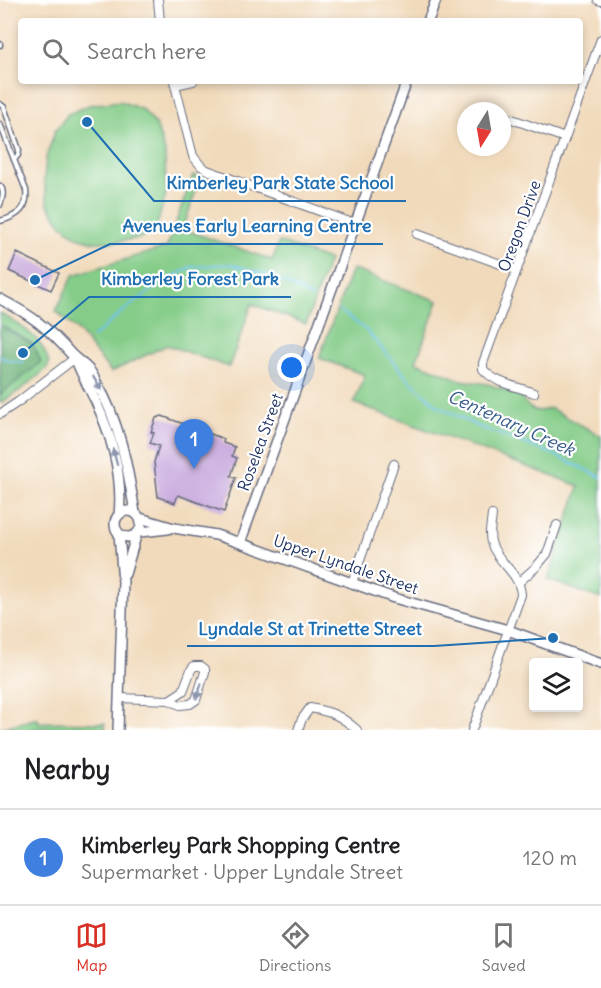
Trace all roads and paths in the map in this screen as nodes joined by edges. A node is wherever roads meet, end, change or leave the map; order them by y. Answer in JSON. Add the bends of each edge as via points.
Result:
{"nodes":[{"id":1,"x":158,"y":0,"type":"edge"},
{"id":2,"x":436,"y":0,"type":"edge"},
{"id":3,"x":160,"y":18,"type":"edge"},
{"id":4,"x":429,"y":18,"type":"edge"},
{"id":5,"x":600,"y":43,"type":"edge"},
{"id":6,"x":174,"y":84,"type":"edge"},
{"id":7,"x":405,"y":84,"type":"edge"},
{"id":8,"x":0,"y":104,"type":"edge"},
{"id":9,"x":511,"y":118,"type":"edge"},
{"id":10,"x":0,"y":124,"type":"edge"},
{"id":11,"x":565,"y":138,"type":"junction"},
{"id":12,"x":14,"y":160,"type":"junction"},
{"id":13,"x":0,"y":186,"type":"edge"},
{"id":14,"x":0,"y":205,"type":"edge"},
{"id":15,"x":0,"y":221,"type":"edge"},
{"id":16,"x":355,"y":224,"type":"junction"},
{"id":17,"x":417,"y":234,"type":"dead end"},
{"id":18,"x":517,"y":270,"type":"junction"},
{"id":19,"x":0,"y":299,"type":"edge"},
{"id":20,"x":75,"y":358,"type":"junction"},
{"id":21,"x":534,"y":393,"type":"dead end"},
{"id":22,"x":105,"y":412,"type":"junction"},
{"id":23,"x":0,"y":414,"type":"edge"},
{"id":24,"x":394,"y":464,"type":"dead end"},
{"id":25,"x":119,"y":515,"type":"junction"},
{"id":26,"x":138,"y":515,"type":"junction"},
{"id":27,"x":492,"y":515,"type":"dead end"},
{"id":28,"x":557,"y":525,"type":"dead end"},
{"id":29,"x":174,"y":528,"type":"junction"},
{"id":30,"x":119,"y":534,"type":"junction"},
{"id":31,"x":138,"y":534,"type":"junction"},
{"id":32,"x":240,"y":543,"type":"junction"},
{"id":33,"x":123,"y":582,"type":"junction"},
{"id":34,"x":352,"y":583,"type":"junction"},
{"id":35,"x":518,"y":583,"type":"junction"},
{"id":36,"x":508,"y":630,"type":"junction"},
{"id":37,"x":601,"y":664,"type":"edge"},
{"id":38,"x":119,"y":698,"type":"junction"},
{"id":39,"x":169,"y":700,"type":"junction"},
{"id":40,"x":118,"y":730,"type":"edge"},
{"id":41,"x":298,"y":730,"type":"edge"},
{"id":42,"x":357,"y":730,"type":"edge"},
{"id":43,"x":472,"y":730,"type":"edge"}],
"edges":[{"from":1,"to":3,"type":"street"},
{"from":2,"to":4,"type":"street"},
{"from":5,"to":11,"type":"street","name":"Oregon Drive"},
{"from":6,"to":16,"type":"street","via":[[194,156],[201,166]]},
{"from":7,"to":16,"type":"street","name":"Roselea Street"},
{"from":8,"to":12,"type":"lane","via":[[19,150]]},
{"from":9,"to":11,"type":"street"},
{"from":10,"to":12,"type":"lane"},
{"from":11,"to":18,"type":"street","name":"Oregon Drive"},
{"from":12,"to":15,"type":"lane","via":[[26,190],[26,202],[14,217]]},
{"from":13,"to":14,"type":"lane"},
{"from":16,"to":32,"type":"street","name":"Roselea Street"},
{"from":17,"to":18,"type":"street"},
{"from":18,"to":21,"type":"street","name":"Oregon Drive","via":[[483,369],[498,380]]},
{"from":19,"to":20,"type":"street","via":[[41,323]]},
{"from":20,"to":22,"type":"street"},
{"from":20,"to":23,"type":"street"},
{"from":25,"to":22,"type":"street","one_way":true,"via":[[118,469]]},
{"from":22,"to":26,"type":"street","via":[[130,480]]},
{"from":24,"to":34,"type":"street"},
{"from":25,"to":26,"type":"street","via":[[127,511]]},
{"from":25,"to":30,"type":"street","via":[[115,522]]},
{"from":26,"to":29,"type":"street","name":"Upper Lyndale Street"},
{"from":26,"to":31,"type":"street","via":[[142,525]]},
{"from":27,"to":35,"type":"street","via":[[491,543]]},
{"from":28,"to":35,"type":"street","via":[[547,554]]},
{"from":29,"to":31,"type":"street","name":"Upper Lyndale Street"},
{"from":29,"to":32,"type":"street","name":"Upper Lyndale Street"},
{"from":30,"to":31,"type":"street","via":[[127,538]]},
{"from":30,"to":33,"type":"street"},
{"from":31,"to":33,"type":"street"},
{"from":32,"to":34,"type":"street","name":"Upper Lyndale Street"},
{"from":33,"to":38,"type":"street"},
{"from":34,"to":36,"type":"street","name":"Upper Lyndale Street"},
{"from":35,"to":36,"type":"street","via":[[521,596]]},
{"from":36,"to":37,"type":"street","name":"Upper Lyndale Street"},
{"from":36,"to":43,"type":"street"},
{"from":38,"to":39,"type":"street"},
{"from":38,"to":40,"type":"street"},
{"from":39,"to":39,"type":"street","one_way":true,"via":[[183,692],[194,666],[205,669],[194,703],[180,705]]},
{"from":41,"to":42,"type":"street","via":[[310,708],[330,711]]}]}
